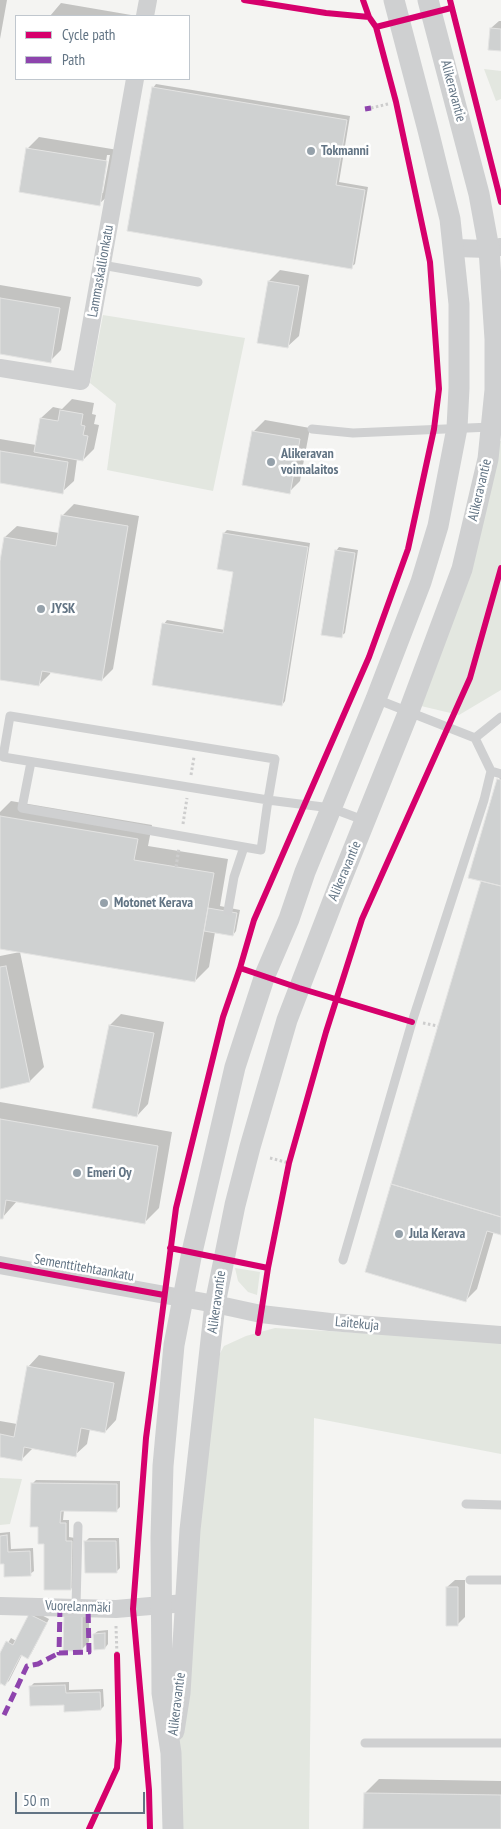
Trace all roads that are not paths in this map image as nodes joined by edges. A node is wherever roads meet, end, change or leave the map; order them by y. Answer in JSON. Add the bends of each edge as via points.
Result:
{"nodes":[{"id":1,"x":148,"y":0,"type":"edge"},
{"id":2,"x":394,"y":0,"type":"edge"},
{"id":3,"x":428,"y":0,"type":"edge"},
{"id":4,"x":146,"y":15,"type":"edge"},
{"id":5,"x":134,"y":80,"type":"edge"},
{"id":6,"x":454,"y":248,"type":"junction"},
{"id":7,"x":495,"y":248,"type":"edge"},
{"id":8,"x":102,"y":265,"type":"junction"},
{"id":9,"x":198,"y":282,"type":"dead end"},
{"id":10,"x":0,"y":368,"type":"edge"},
{"id":11,"x":496,"y":426,"type":"edge"},
{"id":12,"x":457,"y":428,"type":"junction"},
{"id":13,"x":312,"y":429,"type":"dead end"},
{"id":14,"x":376,"y":699,"type":"junction"},
{"id":15,"x":410,"y":710,"type":"junction"},
{"id":16,"x":501,"y":717,"type":"edge"},
{"id":17,"x":475,"y":738,"type":"junction"},
{"id":18,"x":1,"y":760,"type":"edge"},
{"id":19,"x":31,"y":762,"type":"junction"},
{"id":20,"x":491,"y":771,"type":"junction"},
{"id":21,"x":501,"y":774,"type":"edge"},
{"id":22,"x":268,"y":800,"type":"junction"},
{"id":23,"x":331,"y":808,"type":"junction"},
{"id":24,"x":366,"y":821,"type":"junction"},
{"id":25,"x":244,"y":848,"type":"junction"},
{"id":26,"x":228,"y":911,"type":"dead end"},
{"id":27,"x":343,"y":1260,"type":"dead end"},
{"id":28,"x":0,"y":1265,"type":"edge"},
{"id":29,"x":183,"y":1298,"type":"junction"},
{"id":30,"x":215,"y":1304,"type":"junction"},
{"id":31,"x":501,"y":1335,"type":"edge"},
{"id":32,"x":466,"y":1504,"type":"dead end"},
{"id":33,"x":501,"y":1505,"type":"edge"},
{"id":34,"x":78,"y":1526,"type":"dead end"},
{"id":35,"x":470,"y":1580,"type":"dead end"},
{"id":36,"x":501,"y":1580,"type":"edge"},
{"id":37,"x":185,"y":1603,"type":"junction"},
{"id":38,"x":162,"y":1605,"type":"junction"},
{"id":39,"x":0,"y":1606,"type":"edge"},
{"id":40,"x":76,"y":1607,"type":"junction"},
{"id":41,"x":365,"y":1743,"type":"dead end"},
{"id":42,"x":501,"y":1743,"type":"edge"},
{"id":43,"x":171,"y":1753,"type":"junction"},
{"id":44,"x":173,"y":1829,"type":"edge"}],
"edges":[{"from":1,"to":4,"type":"street"},
{"from":2,"to":6,"type":"street","name":"Alikeravantie","via":[[450,220]]},
{"from":3,"to":7,"type":"street","name":"Alikeravantie"},
{"from":5,"to":8,"type":"street","name":"Lammaskallionkatu"},
{"from":6,"to":7,"type":"street"},
{"from":6,"to":12,"type":"street","name":"Alikeravantie","via":[[459,304]]},
{"from":7,"to":11,"type":"street","name":"Alikeravantie"},
{"from":8,"to":9,"type":"lane"},
{"from":8,"to":10,"type":"street","name":"Lammaskallionkatu","via":[[81,381]]},
{"from":11,"to":12,"type":"lane"},
{"from":11,"to":15,"type":"street","name":"Alikeravantie","via":[[462,569]]},
{"from":12,"to":13,"type":"lane","via":[[353,433]]},
{"from":12,"to":14,"type":"street","name":"Alikeravantie","via":[[438,526],[421,582]]},
{"from":14,"to":15,"type":"lane"},
{"from":14,"to":23,"type":"street","name":"Alikeravantie"},
{"from":15,"to":17,"type":"lane"},
{"from":15,"to":24,"type":"street","name":"Alikeravantie"},
{"from":16,"to":17,"type":"lane"},
{"from":17,"to":20,"type":"lane"},
{"from":18,"to":19,"type":"lane"},
{"from":18,"to":22,"type":"lane","via":[[10,716],[275,759]]},
{"from":19,"to":22,"type":"lane"},
{"from":19,"to":25,"type":"lane","via":[[22,808]]},
{"from":20,"to":21,"type":"lane"},
{"from":20,"to":27,"type":"lane","via":[[412,1022]]},
{"from":22,"to":23,"type":"lane"},
{"from":22,"to":25,"type":"lane","via":[[260,850]]},
{"from":23,"to":24,"type":"lane"},
{"from":23,"to":29,"type":"street","name":"Alikeravantie","via":[[265,975],[235,1067]]},
{"from":24,"to":30,"type":"street","name":"Alikeravantie","via":[[287,1020],[235,1205]]},
{"from":25,"to":26,"type":"lane","via":[[234,877]]},
{"from":28,"to":29,"type":"street","name":"Sementtitehtaankatu"},
{"from":29,"to":30,"type":"street","name":"Sementtitehtaankatu"},
{"from":29,"to":38,"type":"street","name":"Alikeravantie","via":[[174,1346],[163,1466]]},
{"from":30,"to":31,"type":"street","name":"Laitekuja","via":[[260,1314],[330,1322]]},
{"from":30,"to":37,"type":"street","name":"Alikeravantie"},
{"from":32,"to":33,"type":"lane"},
{"from":34,"to":40,"type":"lane"},
{"from":35,"to":36,"type":"lane"},
{"from":37,"to":38,"type":"street","name":"Vuorelanmäki"},
{"from":37,"to":43,"type":"street","name":"Alikeravantie","via":[[180,1693]]},
{"from":38,"to":40,"type":"street","name":"Vuorelanmäki","via":[[116,1609]]},
{"from":38,"to":43,"type":"street","name":"Alikeravantie","via":[[162,1693]]},
{"from":39,"to":40,"type":"street","name":"Vuorelanmäki"},
{"from":41,"to":42,"type":"lane"},
{"from":43,"to":44,"type":"street","name":"Alikeravantie"}]}
